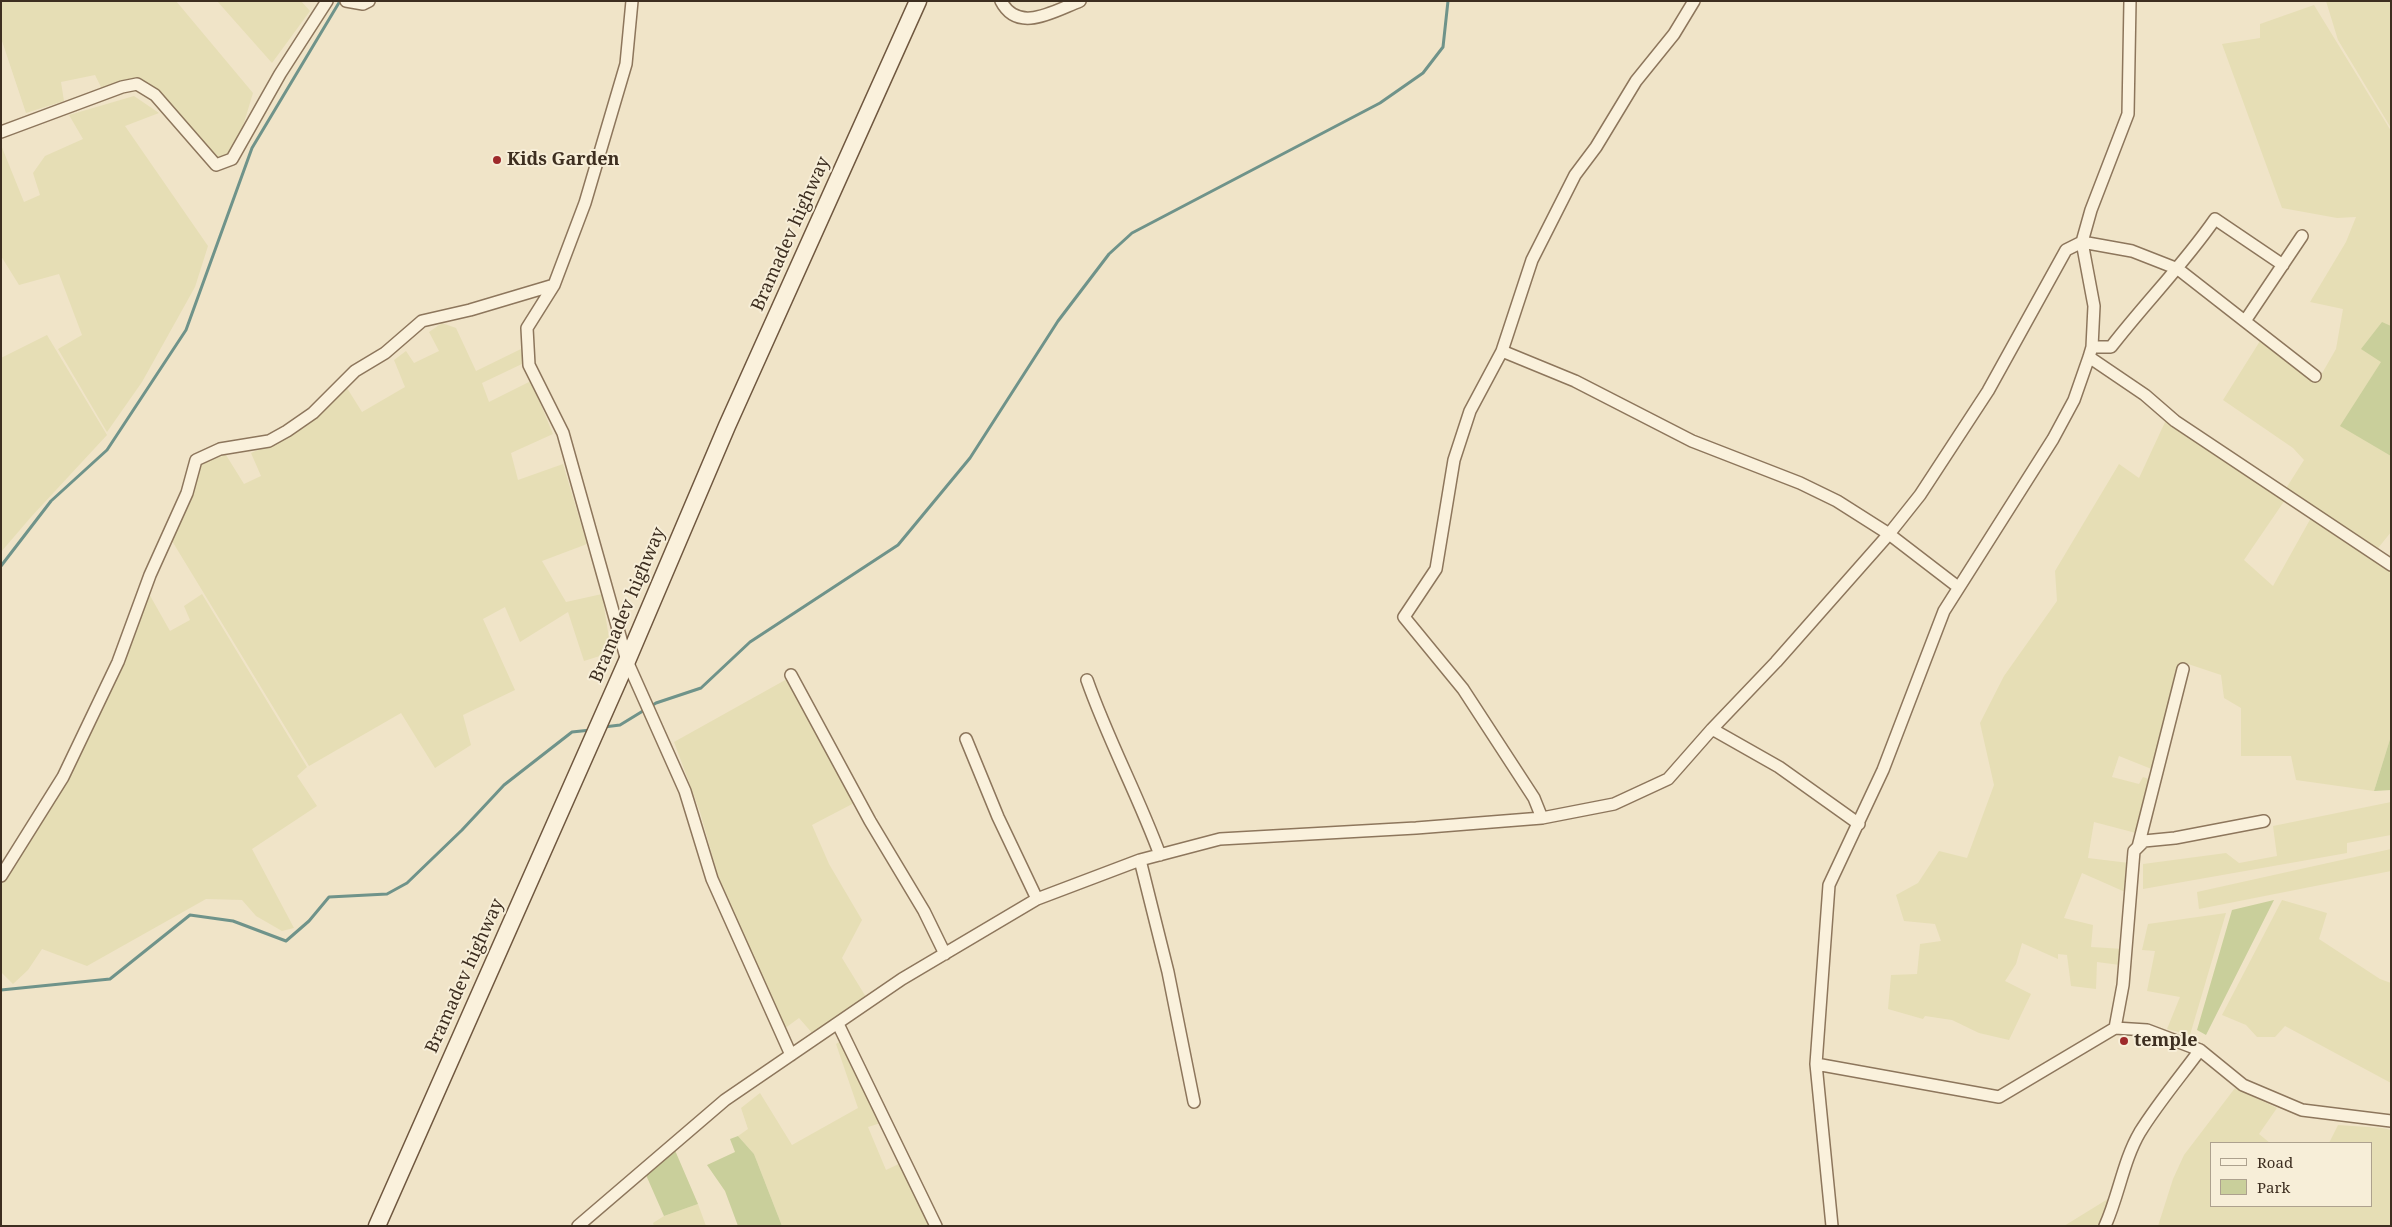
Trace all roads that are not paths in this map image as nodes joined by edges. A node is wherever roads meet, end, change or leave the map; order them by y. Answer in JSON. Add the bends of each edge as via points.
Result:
{"nodes":[{"id":1,"x":327,"y":1,"type":"edge"},
{"id":2,"x":346,"y":1,"type":"edge"},
{"id":3,"x":369,"y":1,"type":"edge"},
{"id":4,"x":632,"y":1,"type":"edge"},
{"id":5,"x":918,"y":1,"type":"edge"},
{"id":6,"x":1001,"y":1,"type":"edge"},
{"id":7,"x":1080,"y":1,"type":"edge"},
{"id":8,"x":1694,"y":1,"type":"edge"},
{"id":9,"x":2130,"y":1,"type":"edge"},
{"id":10,"x":1,"y":132,"type":"edge"},
{"id":11,"x":2302,"y":236,"type":"dead end"},
{"id":12,"x":2082,"y":242,"type":"junction"},
{"id":13,"x":2283,"y":264,"type":"junction"},
{"id":14,"x":2178,"y":269,"type":"junction"},
{"id":15,"x":554,"y":284,"type":"junction"},
{"id":16,"x":2245,"y":321,"type":"junction"},
{"id":17,"x":1502,"y":351,"type":"junction"},
{"id":18,"x":2091,"y":352,"type":"junction"},
{"id":19,"x":2315,"y":376,"type":"dead end"},
{"id":20,"x":1889,"y":534,"type":"junction"},
{"id":21,"x":2391,"y":565,"type":"edge"},
{"id":22,"x":1958,"y":587,"type":"junction"},
{"id":23,"x":627,"y":661,"type":"junction"},
{"id":24,"x":2183,"y":669,"type":"dead end"},
{"id":25,"x":791,"y":675,"type":"dead end"},
{"id":26,"x":1088,"y":680,"type":"dead end"},
{"id":27,"x":1712,"y":729,"type":"junction"},
{"id":28,"x":966,"y":739,"type":"dead end"},
{"id":29,"x":1542,"y":818,"type":"junction"},
{"id":30,"x":2264,"y":821,"type":"dead end"},
{"id":31,"x":1859,"y":824,"type":"junction"},
{"id":32,"x":2138,"y":847,"type":"junction"},
{"id":33,"x":1160,"y":855,"type":"junction"},
{"id":34,"x":1140,"y":860,"type":"junction"},
{"id":35,"x":1,"y":876,"type":"edge"},
{"id":36,"x":1037,"y":899,"type":"junction"},
{"id":37,"x":945,"y":954,"type":"junction"},
{"id":38,"x":838,"y":1024,"type":"junction"},
{"id":39,"x":2115,"y":1028,"type":"junction"},
{"id":40,"x":2200,"y":1050,"type":"junction"},
{"id":41,"x":791,"y":1054,"type":"junction"},
{"id":42,"x":1816,"y":1064,"type":"junction"},
{"id":43,"x":1194,"y":1102,"type":"dead end"},
{"id":44,"x":2391,"y":1121,"type":"edge"},
{"id":45,"x":377,"y":1226,"type":"edge"},
{"id":46,"x":578,"y":1226,"type":"edge"},
{"id":47,"x":936,"y":1226,"type":"edge"},
{"id":48,"x":1832,"y":1226,"type":"edge"},
{"id":49,"x":2105,"y":1226,"type":"edge"}],
"edges":[{"from":1,"to":10,"type":"street","via":[[232,158],[216,165],[156,95],[137,84]]},
{"from":2,"to":3,"type":"street","via":[[363,4]]},
{"from":4,"to":15,"type":"street","via":[[626,64],[586,204]]},
{"from":5,"to":23,"type":"street","name":"Bramadev highway","via":[[727,426]]},
{"from":6,"to":7,"type":"street","via":[[1006,11],[1019,19],[1036,18]]},
{"from":8,"to":17,"type":"street","via":[[1674,34],[1636,81],[1575,175],[1532,260]]},
{"from":9,"to":12,"type":"street","via":[[2128,114]]},
{"from":11,"to":13,"type":"street"},
{"from":12,"to":14,"type":"street","via":[[2132,251]]},
{"from":12,"to":18,"type":"street","via":[[2094,306]]},
{"from":12,"to":20,"type":"street","via":[[2066,250],[1983,400]]},
{"from":13,"to":14,"type":"street","via":[[2215,219]]},
{"from":13,"to":16,"type":"street"},
{"from":14,"to":16,"type":"street"},
{"from":14,"to":18,"type":"street","via":[[2111,347]]},
{"from":15,"to":23,"type":"street","via":[[527,328],[529,365],[563,433]]},
{"from":15,"to":35,"type":"street","via":[[422,321],[385,353],[355,371],[313,413],[287,430],[269,441],[220,449],[196,460],[186,493],[114,670],[63,777]]},
{"from":16,"to":19,"type":"street"},
{"from":17,"to":20,"type":"street","via":[[1575,381],[1692,441],[1800,483]]},
{"from":17,"to":29,"type":"street","via":[[1470,411],[1454,460],[1436,569],[1404,617],[1463,690],[1534,798]]},
{"from":18,"to":21,"type":"street","via":[[2175,421]]},
{"from":18,"to":22,"type":"street","via":[[2074,400],[2052,439]]},
{"from":20,"to":22,"type":"street"},
{"from":20,"to":27,"type":"street"},
{"from":22,"to":31,"type":"street","via":[[1944,611]]},
{"from":23,"to":41,"type":"street","via":[[685,791],[712,879]]},
{"from":23,"to":45,"type":"street","name":"Bramadev highway"},
{"from":24,"to":32,"type":"street"},
{"from":25,"to":37,"type":"street"},
{"from":26,"to":33,"type":"street","via":[[1101,720],[1145,813]]},
{"from":27,"to":29,"type":"street","via":[[1668,779],[1614,804]]},
{"from":27,"to":31,"type":"street","via":[[1779,767]]},
{"from":28,"to":36,"type":"street"},
{"from":29,"to":33,"type":"street","via":[[1220,839]]},
{"from":30,"to":32,"type":"street","via":[[2144,841]]},
{"from":31,"to":42,"type":"street","via":[[1829,885]]},
{"from":32,"to":39,"type":"street","via":[[2134,851],[2124,985]]},
{"from":33,"to":34,"type":"street"},
{"from":34,"to":36,"type":"street"},
{"from":34,"to":43,"type":"street","via":[[1168,972]]},
{"from":36,"to":37,"type":"street"},
{"from":37,"to":38,"type":"street","via":[[902,979]]},
{"from":38,"to":41,"type":"street"},
{"from":38,"to":47,"type":"street"},
{"from":39,"to":40,"type":"street","via":[[2147,1030]]},
{"from":39,"to":42,"type":"street","via":[[1999,1097]]},
{"from":40,"to":44,"type":"street","via":[[2243,1085],[2302,1110]]},
{"from":40,"to":49,"type":"street","via":[[2140,1132],[2124,1166]]},
{"from":41,"to":46,"type":"street","via":[[725,1100]]},
{"from":42,"to":48,"type":"street"}]}
